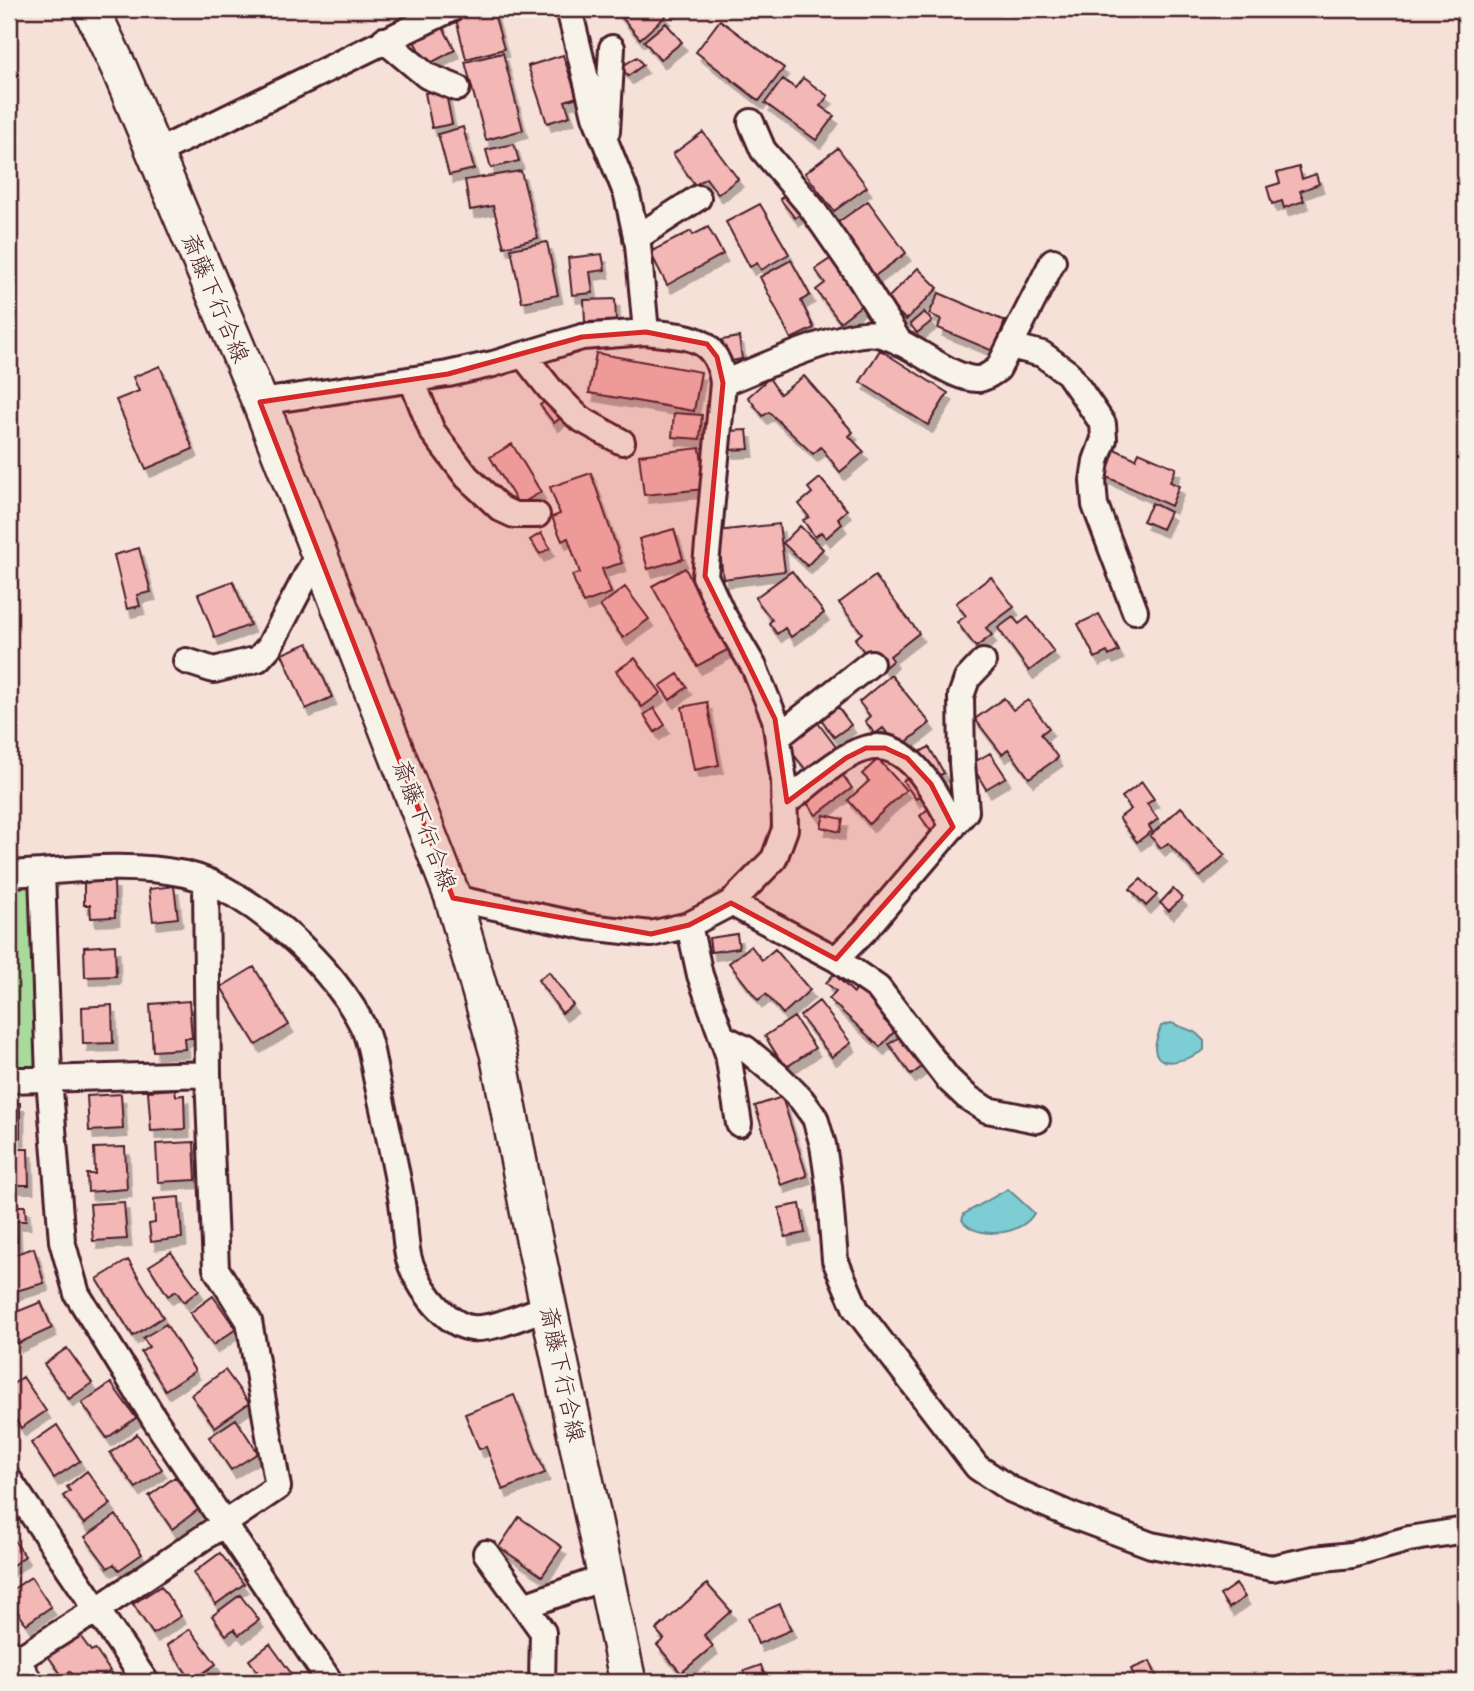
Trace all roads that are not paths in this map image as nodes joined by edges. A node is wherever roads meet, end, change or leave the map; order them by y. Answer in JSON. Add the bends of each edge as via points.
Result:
{"nodes":[{"id":1,"x":91,"y":9,"type":"edge"},
{"id":2,"x":451,"y":9,"type":"edge"},
{"id":3,"x":569,"y":9,"type":"edge"},
{"id":4,"x":384,"y":40,"type":"junction"},
{"id":5,"x":612,"y":48,"type":"dead end"},
{"id":6,"x":457,"y":88,"type":"dead end"},
{"id":7,"x":751,"y":122,"type":"dead end"},
{"id":8,"x":606,"y":142,"type":"junction"},
{"id":9,"x":155,"y":153,"type":"junction"},
{"id":10,"x":698,"y":198,"type":"dead end"},
{"id":11,"x":636,"y":238,"type":"junction"},
{"id":12,"x":1053,"y":261,"type":"dead end"},
{"id":13,"x":646,"y":332,"type":"junction"},
{"id":14,"x":900,"y":343,"type":"junction"},
{"id":15,"x":1010,"y":346,"type":"junction"},
{"id":16,"x":523,"y":355,"type":"junction"},
{"id":17,"x":412,"y":380,"type":"junction"},
{"id":18,"x":723,"y":383,"type":"junction"},
{"id":19,"x":260,"y":402,"type":"junction"},
{"id":20,"x":622,"y":442,"type":"dead end"},
{"id":21,"x":537,"y":515,"type":"dead end"},
{"id":22,"x":318,"y":552,"type":"junction"},
{"id":23,"x":1135,"y":611,"type":"dead end"},
{"id":24,"x":186,"y":661,"type":"dead end"},
{"id":25,"x":984,"y":662,"type":"dead end"},
{"id":26,"x":871,"y":663,"type":"dead end"},
{"id":27,"x":779,"y":736,"type":"junction"},
{"id":28,"x":784,"y":804,"type":"junction"},
{"id":29,"x":953,"y":828,"type":"junction"},
{"id":30,"x":42,"y":873,"type":"junction"},
{"id":31,"x":9,"y":874,"type":"edge"},
{"id":32,"x":206,"y":882,"type":"junction"},
{"id":33,"x":453,"y":898,"type":"junction"},
{"id":34,"x":731,"y":903,"type":"junction"},
{"id":35,"x":689,"y":925,"type":"junction"},
{"id":36,"x":836,"y":959,"type":"junction"},
{"id":37,"x":722,"y":1037,"type":"junction"},
{"id":38,"x":208,"y":1074,"type":"junction"},
{"id":39,"x":49,"y":1078,"type":"junction"},
{"id":40,"x":9,"y":1080,"type":"edge"},
{"id":41,"x":1037,"y":1120,"type":"dead end"},
{"id":42,"x":739,"y":1124,"type":"dead end"},
{"id":43,"x":548,"y":1307,"type":"junction"},
{"id":44,"x":9,"y":1479,"type":"edge"},
{"id":45,"x":224,"y":1525,"type":"junction"},
{"id":46,"x":1465,"y":1530,"type":"edge"},
{"id":47,"x":486,"y":1553,"type":"dead end"},
{"id":48,"x":606,"y":1577,"type":"junction"},
{"id":49,"x":524,"y":1605,"type":"junction"},
{"id":50,"x":97,"y":1609,"type":"junction"},
{"id":51,"x":14,"y":1666,"type":"edge"},
{"id":52,"x":146,"y":1682,"type":"edge"},
{"id":53,"x":330,"y":1682,"type":"edge"},
{"id":54,"x":542,"y":1682,"type":"edge"},
{"id":55,"x":628,"y":1682,"type":"edge"}],
"edges":[{"from":1,"to":9,"type":"main road","name":"斎藤下行合線"},
{"from":2,"to":4,"type":"street"},
{"from":3,"to":8,"type":"street","via":[[595,116]]},
{"from":4,"to":6,"type":"street","via":[[427,76]]},
{"from":4,"to":9,"type":"street"},
{"from":5,"to":8,"type":"street"},
{"from":7,"to":14,"type":"street","via":[[763,150],[811,207]]},
{"from":8,"to":11,"type":"street","via":[[627,195]]},
{"from":9,"to":19,"type":"main road","name":"斎藤下行合線"},
{"from":10,"to":11,"type":"street"},
{"from":11,"to":13,"type":"street"},
{"from":12,"to":15,"type":"street"},
{"from":13,"to":16,"type":"street","via":[[582,337]]},
{"from":13,"to":18,"type":"street","via":[[694,338],[706,344],[717,357]]},
{"from":14,"to":15,"type":"street","via":[[976,379],[998,369]]},
{"from":14,"to":18,"type":"street","via":[[874,333],[856,335]]},
{"from":15,"to":23,"type":"street","via":[[1042,354],[1068,373],[1102,424],[1104,439],[1093,481],[1095,505]]},
{"from":16,"to":17,"type":"street"},
{"from":16,"to":20,"type":"street","via":[[579,418]]},
{"from":17,"to":19,"type":"street"},
{"from":17,"to":21,"type":"street","via":[[432,431],[467,477],[501,509],[514,515]]},
{"from":18,"to":27,"type":"street","via":[[705,576],[754,667]]},
{"from":19,"to":22,"type":"main road","name":"斎藤下行合線"},
{"from":22,"to":24,"type":"street","via":[[258,659],[214,670]]},
{"from":22,"to":33,"type":"main road","name":"斎藤下行合線"},
{"from":25,"to":29,"type":"street","via":[[967,680],[961,696],[967,811]]},
{"from":26,"to":27,"type":"street"},
{"from":27,"to":28,"type":"street"},
{"from":28,"to":29,"type":"street","via":[[846,758],[866,748],[885,748],[907,758],[931,785]]},
{"from":28,"to":34,"type":"street","via":[[785,829],[774,859]]},
{"from":29,"to":36,"type":"street"},
{"from":30,"to":31,"type":"street"},
{"from":30,"to":32,"type":"street","via":[[159,869]]},
{"from":30,"to":39,"type":"street"},
{"from":32,"to":38,"type":"street"},
{"from":32,"to":43,"type":"street","via":[[244,901],[288,935],[348,999],[366,1033],[380,1093],[402,1199],[408,1257],[429,1298],[446,1315],[470,1328]]},
{"from":33,"to":35,"type":"street","via":[[588,927],[651,934]]},
{"from":33,"to":43,"type":"main road","name":"斎藤下行合線","via":[[499,1053]]},
{"from":34,"to":35,"type":"street"},
{"from":34,"to":36,"type":"street"},
{"from":35,"to":37,"type":"street","via":[[700,975]]},
{"from":36,"to":41,"type":"street","via":[[878,988],[967,1097],[987,1110]]},
{"from":37,"to":42,"type":"street"},
{"from":37,"to":46,"type":"street","via":[[746,1049],[778,1076],[815,1118],[829,1186],[835,1260],[856,1309],[977,1467],[1010,1489],[1151,1545],[1272,1568]]},
{"from":38,"to":39,"type":"street"},
{"from":38,"to":45,"type":"street","via":[[216,1269],[249,1321],[278,1487]]},
{"from":39,"to":40,"type":"street"},
{"from":39,"to":45,"type":"street","via":[[62,1241],[77,1294]]},
{"from":43,"to":48,"type":"main road","name":"斎藤下行合線"},
{"from":44,"to":50,"type":"street"},
{"from":45,"to":50,"type":"street"},
{"from":45,"to":53,"type":"street"},
{"from":47,"to":49,"type":"street"},
{"from":48,"to":49,"type":"street"},
{"from":48,"to":55,"type":"main road","name":"斎藤下行合線"},
{"from":49,"to":54,"type":"street","via":[[543,1632]]},
{"from":50,"to":51,"type":"street"},
{"from":50,"to":52,"type":"street"}]}
